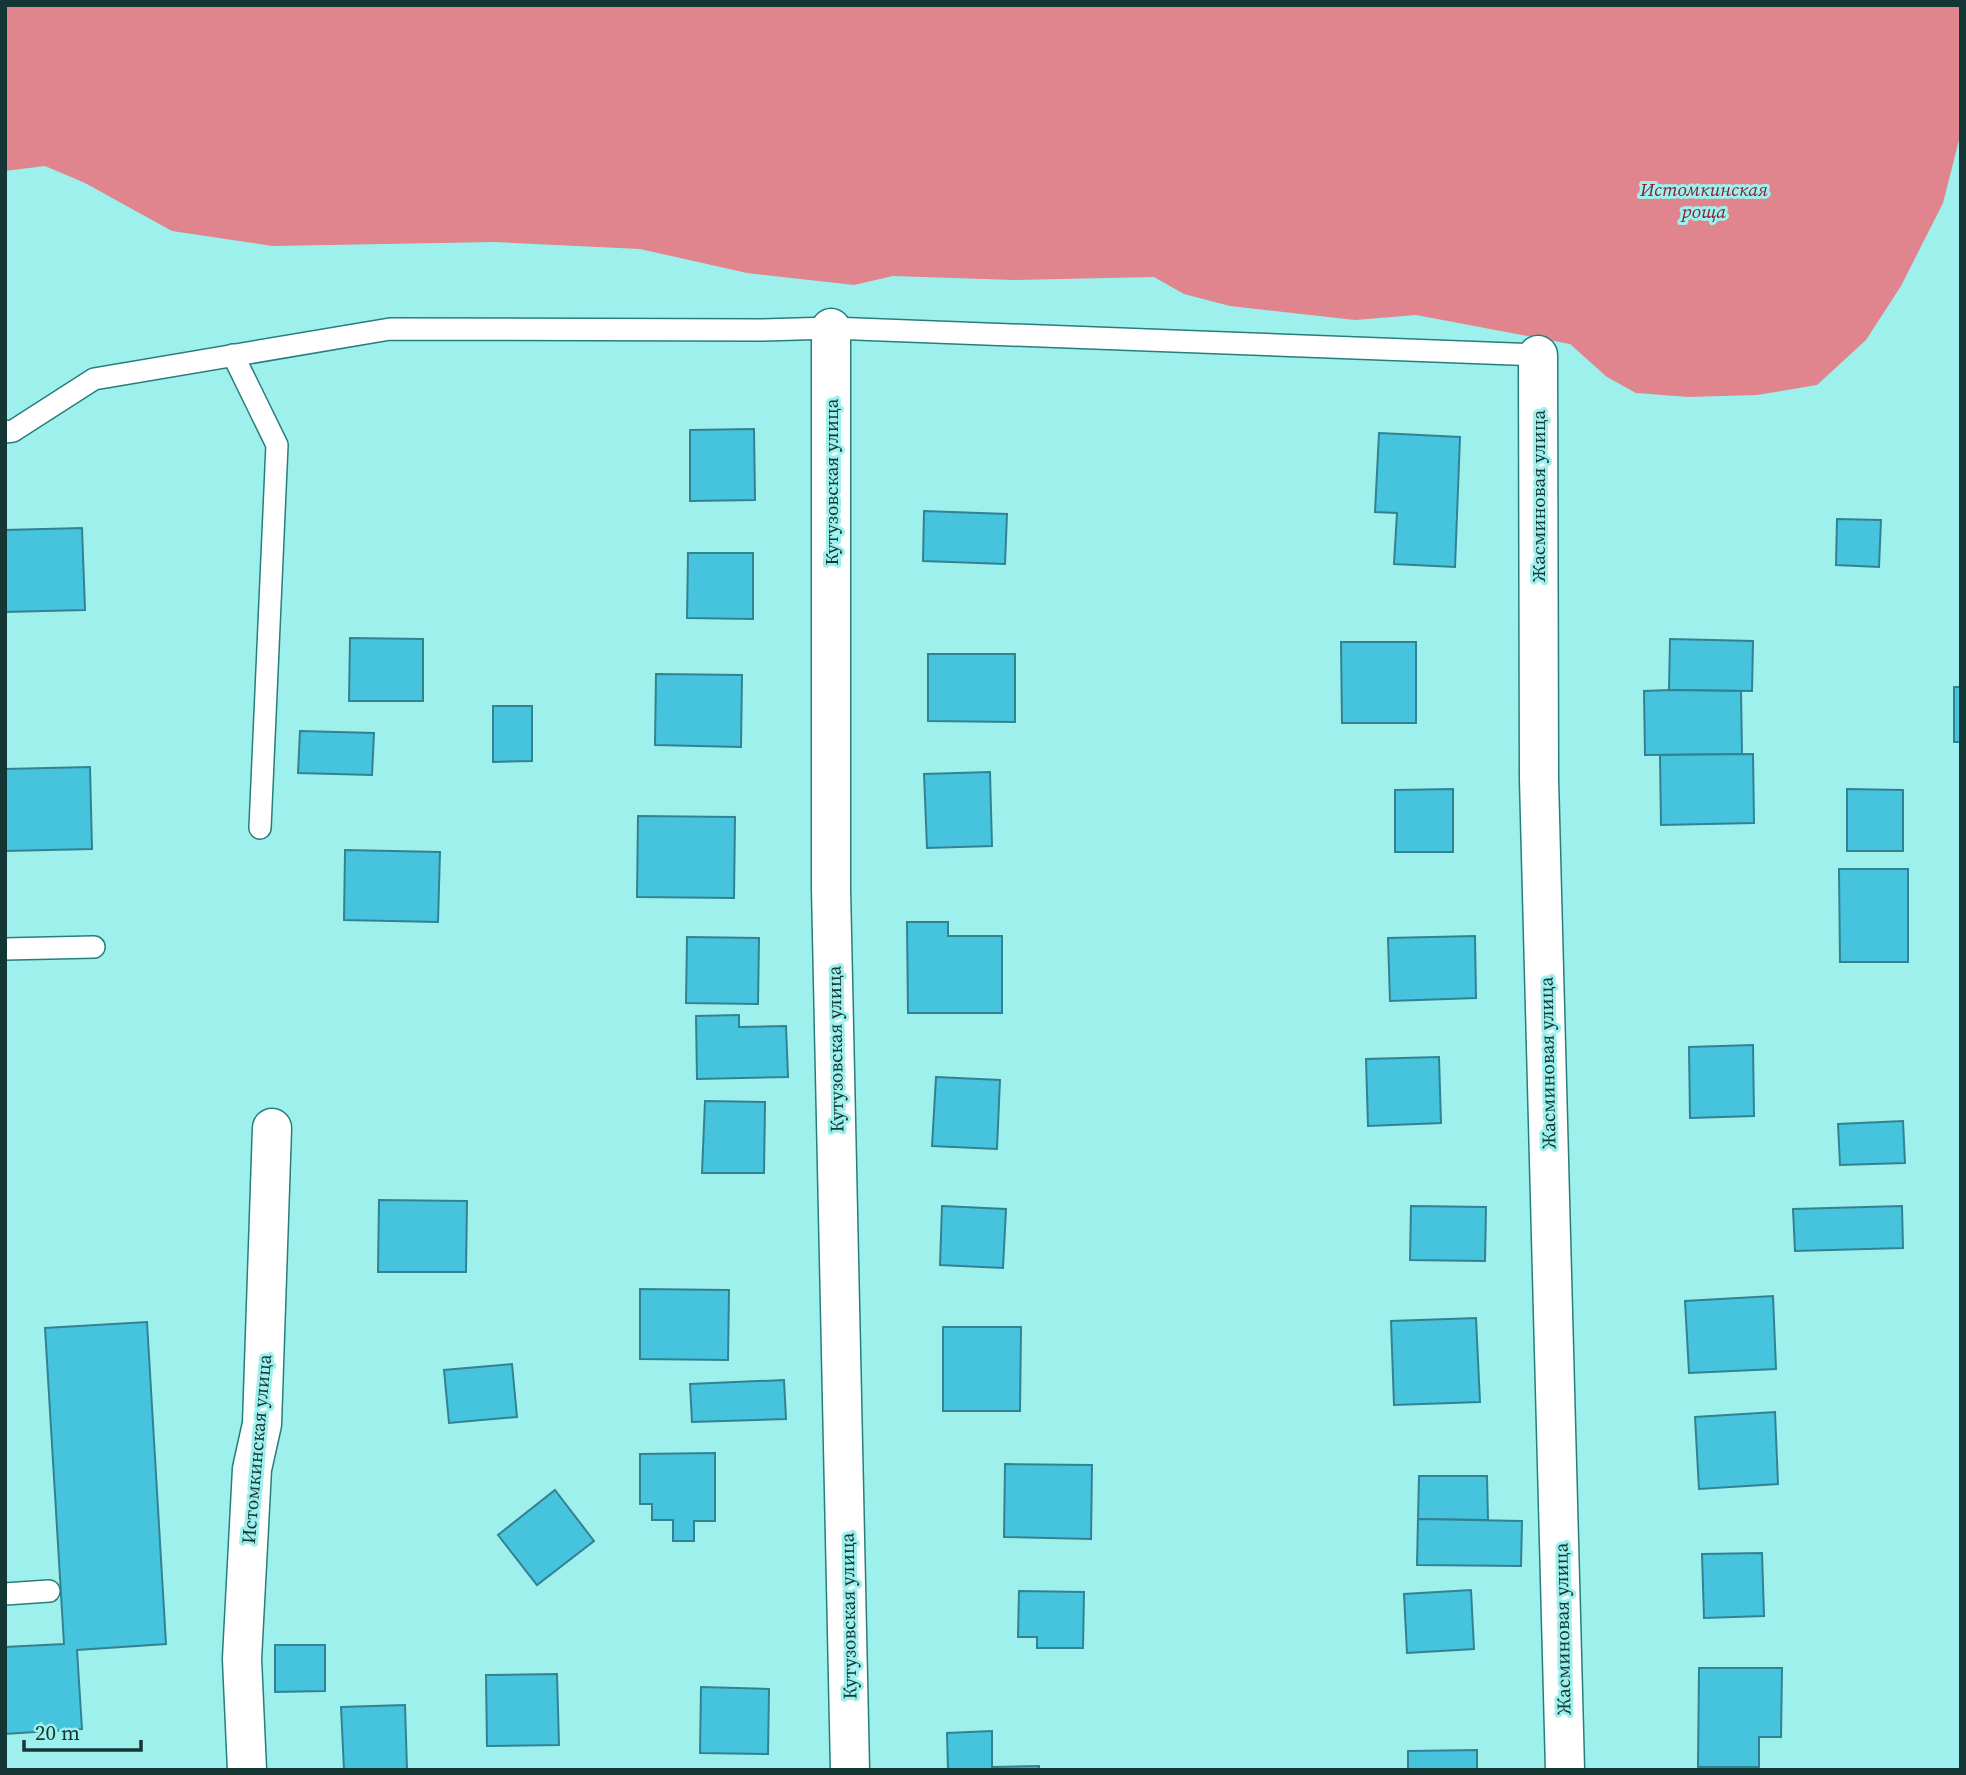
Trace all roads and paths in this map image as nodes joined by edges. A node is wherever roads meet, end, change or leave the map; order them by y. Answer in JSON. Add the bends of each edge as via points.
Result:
{"nodes":[{"id":1,"x":831,"y":328,"type":"junction"},
{"id":2,"x":233,"y":355,"type":"junction"},
{"id":3,"x":1538,"y":355,"type":"joint"},
{"id":4,"x":5,"y":432,"type":"edge"},
{"id":5,"x":260,"y":828,"type":"dead end"},
{"id":6,"x":94,"y":947,"type":"dead end"},
{"id":7,"x":5,"y":949,"type":"edge"},
{"id":8,"x":272,"y":1128,"type":"dead end"},
{"id":9,"x":49,"y":1591,"type":"dead end"},
{"id":10,"x":5,"y":1594,"type":"edge"},
{"id":11,"x":247,"y":1770,"type":"edge"},
{"id":12,"x":850,"y":1770,"type":"edge"},
{"id":13,"x":1565,"y":1770,"type":"edge"}],
"edges":[{"from":1,"to":2,"type":"lane","via":[[390,329]]},
{"from":1,"to":3,"type":"lane"},
{"from":1,"to":12,"type":"street","name":"Кутузовская улица","via":[[831,888]]},
{"from":2,"to":4,"type":"lane","via":[[94,379]]},
{"from":2,"to":5,"type":"lane","via":[[277,445]]},
{"from":3,"to":13,"type":"street","name":"Жасминовая улица","via":[[1539,779]]},
{"from":6,"to":7,"type":"lane"},
{"from":8,"to":11,"type":"street","name":"Истомкинская улица","via":[[262,1424],[252,1469],[242,1659]]},
{"from":9,"to":10,"type":"lane"}]}
